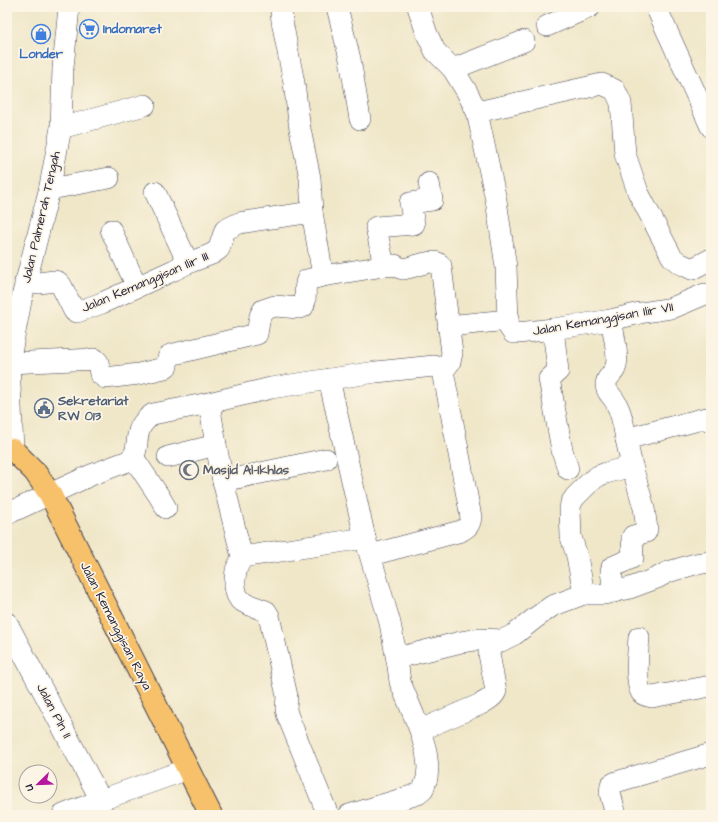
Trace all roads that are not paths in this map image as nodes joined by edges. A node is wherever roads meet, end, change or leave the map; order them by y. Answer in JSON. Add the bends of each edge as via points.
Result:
{"nodes":[{"id":1,"x":69,"y":7,"type":"edge"},
{"id":2,"x":283,"y":7,"type":"edge"},
{"id":3,"x":337,"y":7,"type":"edge"},
{"id":4,"x":418,"y":7,"type":"edge"},
{"id":5,"x":590,"y":7,"type":"edge"},
{"id":6,"x":656,"y":7,"type":"edge"},
{"id":7,"x":547,"y":26,"type":"dead end"},
{"id":8,"x":524,"y":41,"type":"dead end"},
{"id":9,"x":453,"y":70,"type":"junction"},
{"id":10,"x":145,"y":105,"type":"dead end"},
{"id":11,"x":476,"y":112,"type":"junction"},
{"id":12,"x":360,"y":119,"type":"dead end"},
{"id":13,"x":711,"y":127,"type":"edge"},
{"id":14,"x":61,"y":128,"type":"junction"},
{"id":15,"x":109,"y":178,"type":"dead end"},
{"id":16,"x":429,"y":183,"type":"dead end"},
{"id":17,"x":49,"y":190,"type":"junction"},
{"id":18,"x":155,"y":192,"type":"dead end"},
{"id":19,"x":312,"y":212,"type":"junction"},
{"id":20,"x":111,"y":230,"type":"dead end"},
{"id":21,"x":711,"y":259,"type":"edge"},
{"id":22,"x":188,"y":263,"type":"junction"},
{"id":23,"x":384,"y":266,"type":"junction"},
{"id":24,"x":692,"y":269,"type":"junction"},
{"id":25,"x":323,"y":276,"type":"junction"},
{"id":26,"x":137,"y":286,"type":"junction"},
{"id":27,"x":18,"y":297,"type":"edge"},
{"id":28,"x":708,"y":300,"type":"edge"},
{"id":29,"x":508,"y":320,"type":"junction"},
{"id":30,"x":610,"y":320,"type":"junction"},
{"id":31,"x":448,"y":326,"type":"junction"},
{"id":32,"x":553,"y":329,"type":"junction"},
{"id":33,"x":9,"y":362,"type":"junction"},
{"id":34,"x":443,"y":371,"type":"junction"},
{"id":35,"x":329,"y":379,"type":"junction"},
{"id":36,"x":209,"y":403,"type":"junction"},
{"id":37,"x":711,"y":420,"type":"edge"},
{"id":38,"x":626,"y":440,"type":"junction"},
{"id":39,"x":216,"y":445,"type":"junction"},
{"id":40,"x":10,"y":450,"type":"edge"},
{"id":41,"x":133,"y":457,"type":"junction"},
{"id":42,"x":168,"y":457,"type":"dead end"},
{"id":43,"x":326,"y":459,"type":"dead end"},
{"id":44,"x":632,"y":466,"type":"junction"},
{"id":45,"x":568,"y":469,"type":"dead end"},
{"id":46,"x":223,"y":481,"type":"junction"},
{"id":47,"x":50,"y":494,"type":"junction"},
{"id":48,"x":166,"y":508,"type":"dead end"},
{"id":49,"x":7,"y":514,"type":"edge"},
{"id":50,"x":368,"y":546,"type":"junction"},
{"id":51,"x":242,"y":557,"type":"junction"},
{"id":52,"x":711,"y":562,"type":"edge"},
{"id":53,"x":614,"y":592,"type":"junction"},
{"id":54,"x":584,"y":594,"type":"junction"},
{"id":55,"x":7,"y":623,"type":"edge"},
{"id":56,"x":640,"y":637,"type":"dead end"},
{"id":57,"x":503,"y":640,"type":"junction"},
{"id":58,"x":397,"y":658,"type":"junction"},
{"id":59,"x":711,"y":686,"type":"edge"},
{"id":60,"x":420,"y":730,"type":"junction"},
{"id":61,"x":711,"y":754,"type":"edge"},
{"id":62,"x":181,"y":771,"type":"junction"},
{"id":63,"x":101,"y":800,"type":"junction"},
{"id":64,"x":63,"y":815,"type":"edge"},
{"id":65,"x":211,"y":815,"type":"edge"},
{"id":66,"x":328,"y":815,"type":"edge"},
{"id":67,"x":349,"y":815,"type":"edge"},
{"id":68,"x":616,"y":815,"type":"edge"}],
"edges":[{"from":1,"to":14,"type":"street","name":"Jalan Palmerah Tengah"},
{"from":2,"to":19,"type":"street","via":[[282,21],[310,178]]},
{"from":3,"to":12,"type":"street","via":[[350,59]]},
{"from":4,"to":9,"type":"street","via":[[435,51]]},
{"from":5,"to":7,"type":"street"},
{"from":6,"to":13,"type":"street"},
{"from":8,"to":9,"type":"street"},
{"from":9,"to":11,"type":"street"},
{"from":10,"to":14,"type":"street"},
{"from":11,"to":24,"type":"street","via":[[602,84],[615,90],[621,103],[625,154],[638,192],[672,257]]},
{"from":11,"to":29,"type":"street","via":[[496,200],[506,267]]},
{"from":14,"to":17,"type":"street","name":"Jalan Palmerah Tengah"},
{"from":15,"to":17,"type":"street"},
{"from":16,"to":23,"type":"street","via":[[432,200],[410,203],[414,224],[376,227]]},
{"from":17,"to":27,"type":"street","name":"Jalan Palmerah Tengah"},
{"from":18,"to":22,"type":"street"},
{"from":19,"to":22,"type":"street","name":"Jalan Kemanggisan Ilir III","via":[[239,223],[225,230],[218,248],[212,254]]},
{"from":19,"to":25,"type":"street"},
{"from":20,"to":26,"type":"street"},
{"from":21,"to":24,"type":"street"},
{"from":22,"to":26,"type":"street","name":"Jalan Kemanggisan Ilir III"},
{"from":23,"to":25,"type":"street"},
{"from":23,"to":31,"type":"street","via":[[395,265],[403,269],[438,262],[442,270]]},
{"from":24,"to":28,"type":"street"},
{"from":25,"to":33,"type":"street","via":[[307,280],[306,302],[303,307],[275,306],[263,310],[257,334],[170,355],[164,368],[105,378],[100,374],[95,359]]},
{"from":26,"to":27,"type":"street","name":"Jalan Kemanggisan Ilir III","via":[[78,312],[74,311],[61,285],[54,281],[39,283]]},
{"from":27,"to":33,"type":"street","name":"Jalan Palmerah Tengah"},
{"from":28,"to":30,"type":"street","name":"Jalan Kemanggisan Ilir VII"},
{"from":29,"to":31,"type":"street"},
{"from":29,"to":32,"type":"street","name":"Jalan Kemanggisan Ilir VII","via":[[513,333],[518,334]]},
{"from":30,"to":32,"type":"street","name":"Jalan Kemanggisan Ilir VII"},
{"from":30,"to":38,"type":"street","via":[[616,363],[606,386],[617,404]]},
{"from":31,"to":34,"type":"street","via":[[452,353],[450,362]]},
{"from":32,"to":45,"type":"street","via":[[558,371],[550,379],[550,384]]},
{"from":33,"to":40,"type":"street","name":"Jalan Palmerah Tengah"},
{"from":34,"to":35,"type":"street","via":[[434,366],[427,366]]},
{"from":34,"to":50,"type":"street","via":[[471,517],[470,523],[461,531]]},
{"from":35,"to":36,"type":"street","via":[[271,388]]},
{"from":35,"to":50,"type":"street"},
{"from":36,"to":39,"type":"street"},
{"from":36,"to":41,"type":"street","via":[[153,414],[147,418],[139,431]]},
{"from":37,"to":38,"type":"street","via":[[702,419]]},
{"from":38,"to":44,"type":"street"},
{"from":39,"to":42,"type":"street"},
{"from":39,"to":46,"type":"street"},
{"from":40,"to":47,"type":"main road","name":"Jalan Kemanggisan Raya","via":[[35,472]]},
{"from":41,"to":47,"type":"street"},
{"from":41,"to":48,"type":"street"},
{"from":43,"to":46,"type":"street"},
{"from":44,"to":53,"type":"street","via":[[647,529],[646,532],[633,536],[633,557],[612,567]]},
{"from":44,"to":54,"type":"street","via":[[598,476],[575,496],[571,503],[572,536]]},
{"from":46,"to":51,"type":"street"},
{"from":47,"to":49,"type":"street"},
{"from":47,"to":62,"type":"main road","name":"Jalan Kemanggisan Raya"},
{"from":50,"to":51,"type":"street"},
{"from":50,"to":58,"type":"street"},
{"from":51,"to":66,"type":"street","via":[[236,570],[237,595],[240,600],[266,611],[269,616],[287,696],[287,714]]},
{"from":52,"to":53,"type":"street","via":[[668,572]]},
{"from":53,"to":54,"type":"street"},
{"from":54,"to":57,"type":"street","via":[[552,606]]},
{"from":55,"to":63,"type":"street","name":"Jalan Pln II"},
{"from":56,"to":59,"type":"street","via":[[637,670],[639,687],[643,695],[652,697]]},
{"from":57,"to":58,"type":"street","via":[[481,639],[461,642]]},
{"from":57,"to":60,"type":"street","via":[[491,646],[489,650],[496,693],[481,704]]},
{"from":58,"to":60,"type":"street","via":[[400,682]]},
{"from":60,"to":67,"type":"street","via":[[428,766],[423,790],[418,794]]},
{"from":61,"to":68,"type":"street","via":[[611,785],[610,793]]},
{"from":62,"to":63,"type":"street"},
{"from":62,"to":65,"type":"main road","name":"Jalan Kemanggisan Raya"},
{"from":63,"to":64,"type":"street"}]}
